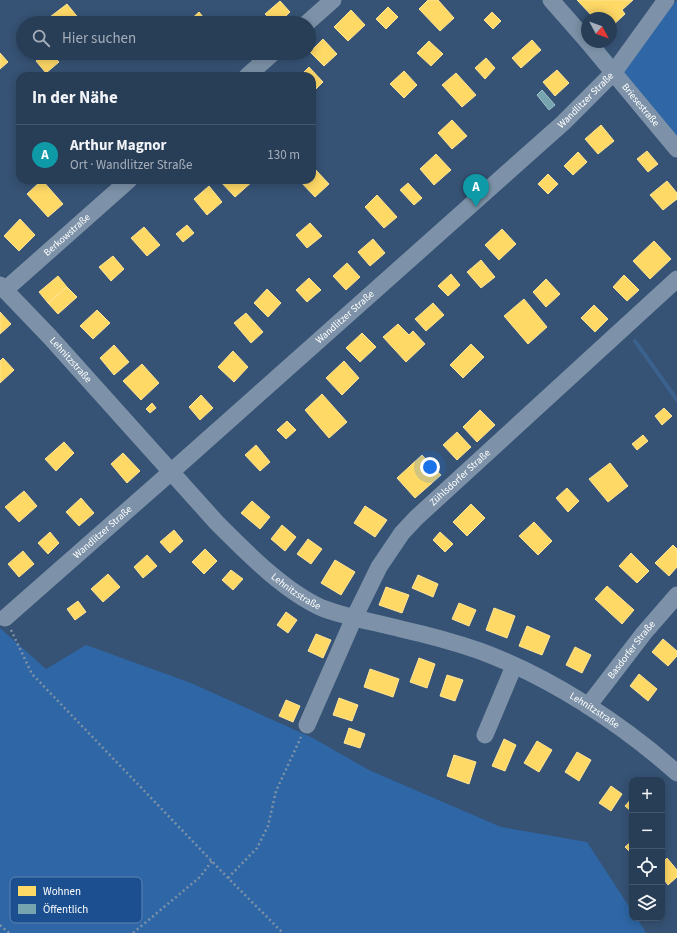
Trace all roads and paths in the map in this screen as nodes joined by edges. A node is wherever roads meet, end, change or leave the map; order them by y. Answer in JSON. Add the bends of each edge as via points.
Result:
{"nodes":[{"id":1,"x":333,"y":0,"type":"edge"},
{"id":2,"x":551,"y":0,"type":"edge"},
{"id":3,"x":666,"y":0,"type":"edge"},
{"id":4,"x":315,"y":16,"type":"edge"},
{"id":5,"x":581,"y":35,"type":"edge"},
{"id":6,"x":592,"y":48,"type":"edge"},
{"id":7,"x":265,"y":60,"type":"edge"},
{"id":8,"x":252,"y":72,"type":"edge"},
{"id":9,"x":614,"y":72,"type":"junction"},
{"id":10,"x":677,"y":149,"type":"edge"},
{"id":11,"x":124,"y":184,"type":"edge"},
{"id":12,"x":677,"y":279,"type":"edge"},
{"id":13,"x":2,"y":287,"type":"edge"},
{"id":14,"x":171,"y":472,"type":"junction"},
{"id":15,"x":677,"y":595,"type":"edge"},
{"id":16,"x":5,"y":618,"type":"joint"},
{"id":17,"x":354,"y":618,"type":"junction"},
{"id":18,"x":514,"y":666,"type":"junction"},
{"id":19,"x":588,"y":706,"type":"junction"},
{"id":20,"x":307,"y":725,"type":"joint"},
{"id":21,"x":485,"y":735,"type":"dead end"},
{"id":22,"x":677,"y":773,"type":"edge"},
{"id":23,"x":212,"y":861,"type":"junction"},
{"id":24,"x":228,"y":878,"type":"junction"},
{"id":25,"x":0,"y":925,"type":"edge"},
{"id":26,"x":9,"y":933,"type":"edge"},
{"id":27,"x":133,"y":933,"type":"edge"},
{"id":28,"x":283,"y":933,"type":"edge"}],
"edges":[{"from":1,"to":4,"type":"street"},
{"from":2,"to":5,"type":"street","name":"Briesestraße"},
{"from":3,"to":9,"type":"street","name":"Wandlitzer Straße"},
{"from":6,"to":9,"type":"street","name":"Briesestraße"},
{"from":7,"to":8,"type":"street"},
{"from":9,"to":10,"type":"street","name":"Briesestraße"},
{"from":9,"to":14,"type":"street","name":"Wandlitzer Straße","via":[[563,123]]},
{"from":11,"to":13,"type":"street","name":"Berkowstraße"},
{"from":12,"to":17,"type":"street","name":"Zühlsdorfer Straße","via":[[416,518],[379,567]]},
{"from":13,"to":14,"type":"street","name":"Lehnitzstraße"},
{"from":14,"to":16,"type":"street","name":"Wandlitzer Straße"},
{"from":14,"to":17,"type":"street","name":"Lehnitzstraße","via":[[217,523],[268,572],[309,601]]},
{"from":15,"to":19,"type":"street","name":"Basdorfer Straße"},
{"from":16,"to":23,"type":"path","via":[[32,674]]},
{"from":17,"to":18,"type":"street","name":"Lehnitzstraße","via":[[480,651]]},
{"from":17,"to":20,"type":"street","name":"Zühlsdorfer Straße"},
{"from":18,"to":19,"type":"street","name":"Lehnitzstraße"},
{"from":18,"to":21,"type":"street"},
{"from":19,"to":22,"type":"street","name":"Lehnitzstraße","via":[[640,742]]},
{"from":20,"to":24,"type":"path","via":[[276,791],[268,826],[257,848]]},
{"from":23,"to":24,"type":"path"},
{"from":23,"to":27,"type":"path","via":[[200,877]]},
{"from":24,"to":28,"type":"path"},
{"from":25,"to":26,"type":"path"}]}
